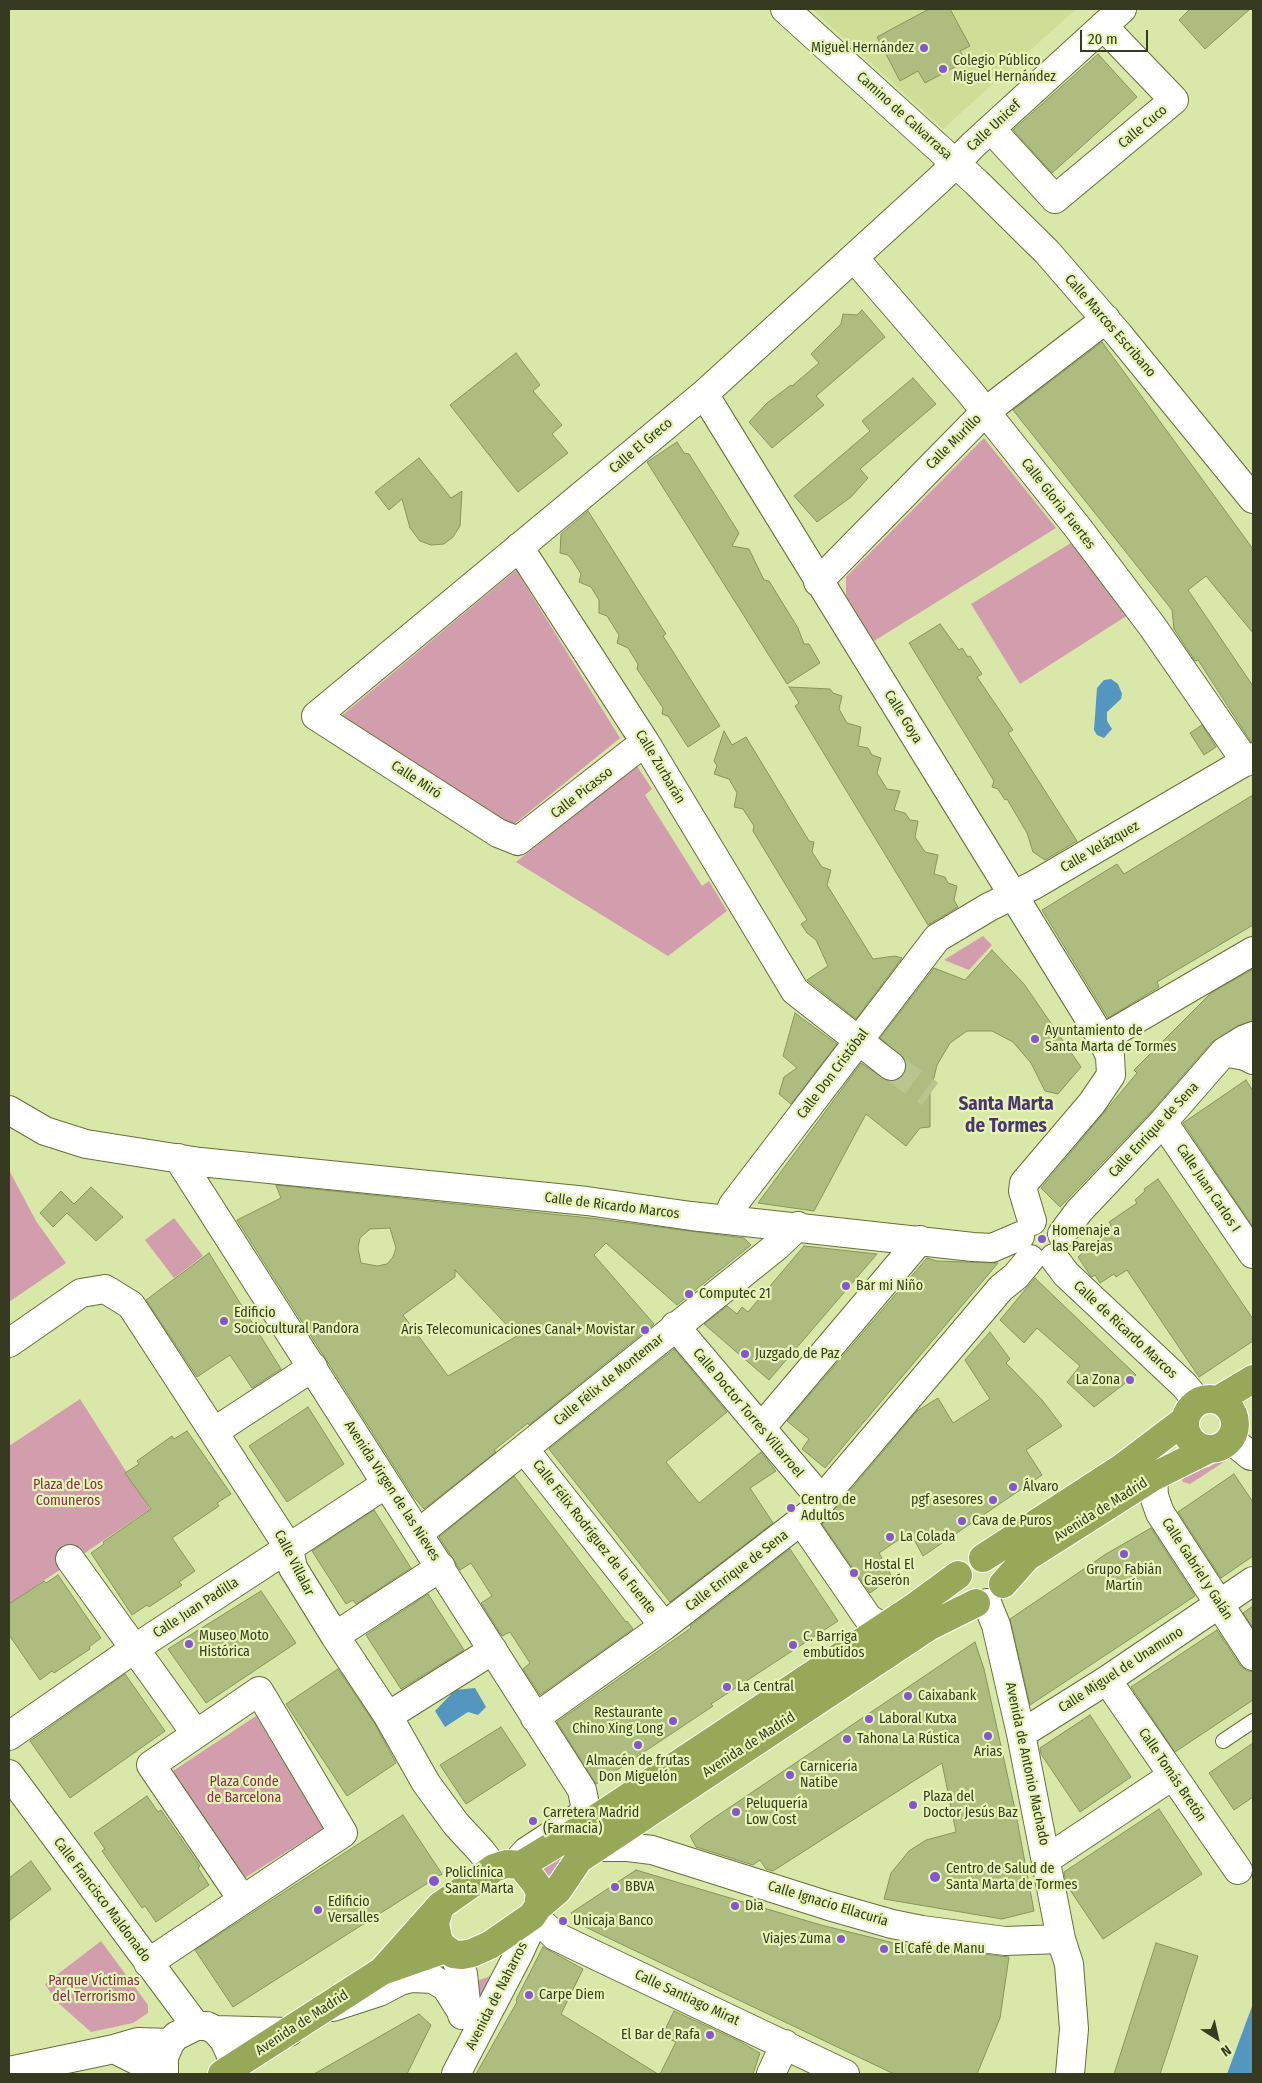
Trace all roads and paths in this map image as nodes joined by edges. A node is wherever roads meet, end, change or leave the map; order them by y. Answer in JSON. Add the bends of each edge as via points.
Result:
{"nodes":[{"id":1,"x":785,"y":9,"type":"edge"},
{"id":2,"x":1113,"y":17,"type":"edge"},
{"id":3,"x":991,"y":129,"type":"junction"},
{"id":4,"x":956,"y":163,"type":"junction"},
{"id":5,"x":854,"y":258,"type":"junction"},
{"id":6,"x":1106,"y":320,"type":"junction"},
{"id":7,"x":704,"y":394,"type":"junction"},
{"id":8,"x":985,"y":412,"type":"junction"},
{"id":9,"x":1253,"y":498,"type":"edge"},
{"id":10,"x":519,"y":547,"type":"junction"},
{"id":11,"x":818,"y":582,"type":"junction"},
{"id":12,"x":316,"y":716,"type":"joint"},
{"id":13,"x":645,"y":742,"type":"junction"},
{"id":14,"x":1250,"y":759,"type":"edge"},
{"id":15,"x":518,"y":841,"type":"joint"},
{"id":16,"x":1014,"y":896,"type":"junction"},
{"id":17,"x":945,"y":933,"type":"joint"},
{"id":18,"x":1253,"y":951,"type":"edge"},
{"id":19,"x":1253,"y":1036,"type":"edge"},
{"id":20,"x":1102,"y":1039,"type":"junction"},
{"id":21,"x":858,"y":1041,"type":"junction"},
{"id":22,"x":1224,"y":1052,"type":"junction"},
{"id":23,"x":1253,"y":1060,"type":"edge"},
{"id":24,"x":891,"y":1066,"type":"tunnel mouth"},
{"id":25,"x":9,"y":1110,"type":"edge"},
{"id":26,"x":1163,"y":1122,"type":"junction"},
{"id":27,"x":190,"y":1166,"type":"junction"},
{"id":28,"x":726,"y":1219,"type":"junction"},
{"id":29,"x":798,"y":1226,"type":"junction"},
{"id":30,"x":920,"y":1240,"type":"junction"},
{"id":31,"x":1036,"y":1247,"type":"junction"},
{"id":32,"x":1253,"y":1254,"type":"edge"},
{"id":33,"x":675,"y":1326,"type":"junction"},
{"id":34,"x":9,"y":1343,"type":"edge"},
{"id":35,"x":313,"y":1367,"type":"junction"},
{"id":36,"x":1253,"y":1379,"type":"edge"},
{"id":37,"x":1200,"y":1407,"type":"junction"},
{"id":38,"x":761,"y":1428,"type":"junction"},
{"id":39,"x":215,"y":1431,"type":"junction"},
{"id":40,"x":1232,"y":1432,"type":"edge"},
{"id":41,"x":524,"y":1448,"type":"junction"},
{"id":42,"x":1253,"y":1454,"type":"edge"},
{"id":43,"x":1153,"y":1478,"type":"junction"},
{"id":44,"x":386,"y":1484,"type":"junction"},
{"id":45,"x":822,"y":1500,"type":"junction"},
{"id":46,"x":802,"y":1522,"type":"junction"},
{"id":47,"x":419,"y":1533,"type":"junction"},
{"id":48,"x":289,"y":1548,"type":"junction"},
{"id":49,"x":983,"y":1558,"type":"junction"},
{"id":50,"x":70,"y":1559,"type":"dead end"},
{"id":51,"x":440,"y":1567,"type":"junction"},
{"id":52,"x":958,"y":1575,"type":"junction"},
{"id":53,"x":1253,"y":1581,"type":"edge"},
{"id":54,"x":989,"y":1596,"type":"junction"},
{"id":55,"x":1219,"y":1604,"type":"junction"},
{"id":56,"x":664,"y":1626,"type":"junction"},
{"id":57,"x":884,"y":1628,"type":"junction"},
{"id":58,"x":335,"y":1636,"type":"junction"},
{"id":59,"x":134,"y":1649,"type":"junction"},
{"id":60,"x":493,"y":1650,"type":"junction"},
{"id":61,"x":1253,"y":1656,"type":"edge"},
{"id":62,"x":1106,"y":1680,"type":"junction"},
{"id":63,"x":388,"y":1716,"type":"junction"},
{"id":64,"x":535,"y":1718,"type":"junction"},
{"id":65,"x":1253,"y":1721,"type":"edge"},
{"id":66,"x":196,"y":1734,"type":"junction"},
{"id":67,"x":1022,"y":1734,"type":"junction"},
{"id":68,"x":9,"y":1736,"type":"edge"},
{"id":69,"x":1223,"y":1741,"type":"dead end"},
{"id":70,"x":9,"y":1774,"type":"edge"},
{"id":71,"x":1172,"y":1776,"type":"junction"},
{"id":72,"x":592,"y":1823,"type":"junction"},
{"id":73,"x":1047,"y":1858,"type":"junction"},
{"id":74,"x":507,"y":1866,"type":"junction"},
{"id":75,"x":1238,"y":1870,"type":"dead end"},
{"id":76,"x":242,"y":1898,"type":"junction"},
{"id":77,"x":440,"y":1906,"type":"junction"},
{"id":78,"x":535,"y":1913,"type":"junction"},
{"id":79,"x":1061,"y":1939,"type":"junction"},
{"id":80,"x":449,"y":1952,"type":"junction"},
{"id":81,"x":148,"y":1963,"type":"junction"},
{"id":82,"x":382,"y":1971,"type":"junction"},
{"id":83,"x":320,"y":2011,"type":"junction"},
{"id":84,"x":463,"y":2014,"type":"junction"},
{"id":85,"x":205,"y":2028,"type":"junction"},
{"id":86,"x":289,"y":2032,"type":"junction"},
{"id":87,"x":170,"y":2043,"type":"junction"},
{"id":88,"x":785,"y":2044,"type":"junction"},
{"id":89,"x":114,"y":2049,"type":"junction"},
{"id":90,"x":229,"y":2070,"type":"edge"},
{"id":91,"x":9,"y":2071,"type":"edge"},
{"id":92,"x":452,"y":2071,"type":"edge"},
{"id":93,"x":164,"y":2074,"type":"edge"},
{"id":94,"x":771,"y":2074,"type":"edge"},
{"id":95,"x":845,"y":2074,"type":"edge"},
{"id":96,"x":1070,"y":2074,"type":"edge"}],
"edges":[{"from":1,"to":4,"type":"street","name":"Camino de Calvarrasa"},
{"from":2,"to":3,"type":"street","name":"Calle Unicef"},
{"from":2,"to":3,"type":"street","name":"Calle Cuco","via":[[1174,100],[1055,199]]},
{"from":3,"to":4,"type":"street","name":"Calle Unicef"},
{"from":4,"to":5,"type":"street","name":"Calle El Greco"},
{"from":4,"to":6,"type":"street","name":"Calle Marcos Escribano","via":[[1047,252]]},
{"from":5,"to":7,"type":"street","name":"Calle El Greco"},
{"from":5,"to":8,"type":"street","name":"Calle Gloria Fuertes"},
{"from":6,"to":8,"type":"street","name":"Calle Murillo"},
{"from":6,"to":9,"type":"street","name":"Calle Marcos Escribano"},
{"from":7,"to":10,"type":"street","name":"Calle El Greco"},
{"from":7,"to":11,"type":"street","name":"Calle Goya"},
{"from":8,"to":11,"type":"street","name":"Calle Murillo"},
{"from":8,"to":14,"type":"street","name":"Calle Gloria Fuertes","via":[[1078,528]]},
{"from":10,"to":12,"type":"street","name":"Calle El Greco"},
{"from":10,"to":13,"type":"street","name":"Calle Zurbarán"},
{"from":11,"to":16,"type":"street","name":"Calle Goya"},
{"from":12,"to":15,"type":"street","name":"Calle Miró","via":[[498,833]]},
{"from":13,"to":15,"type":"street","name":"Calle Picasso"},
{"from":13,"to":21,"type":"street","name":"Calle Zurbarán","via":[[795,991]]},
{"from":14,"to":16,"type":"street","name":"Calle Velázquez"},
{"from":16,"to":17,"type":"street","name":"Calle Velázquez"},
{"from":16,"to":20,"type":"street","name":"Calle Goya"},
{"from":17,"to":21,"type":"street","name":"Calle Don Cristóbal","via":[[929,947]]},
{"from":18,"to":20,"type":"street"},
{"from":19,"to":22,"type":"street","name":"Calle Enrique de Sena"},
{"from":20,"to":31,"type":"street","name":"Calle Goya","via":[[1110,1056],[1111,1075],[1092,1103],[1024,1184]]},
{"from":21,"to":24,"type":"street"},
{"from":21,"to":28,"type":"street","name":"Calle Don Cristóbal","via":[[733,1205]]},
{"from":22,"to":23,"type":"street"},
{"from":22,"to":26,"type":"street","name":"Calle Enrique de Sena"},
{"from":25,"to":27,"type":"street","name":"Calle de Ricardo Marcos","via":[[45,1131],[86,1144]]},
{"from":26,"to":31,"type":"street","name":"Calle Enrique de Sena","via":[[1079,1211]]},
{"from":26,"to":32,"type":"street","name":"Calle Juan Carlos I"},
{"from":27,"to":28,"type":"street","name":"Calle de Ricardo Marcos","via":[[587,1201]]},
{"from":27,"to":35,"type":"street","name":"Avenida Virgen de las Nieves"},
{"from":28,"to":29,"type":"street","name":"Calle de Ricardo Marcos"},
{"from":29,"to":30,"type":"street","name":"Calle de Ricardo Marcos"},
{"from":29,"to":33,"type":"street","name":"Calle Félix de Montemar"},
{"from":30,"to":31,"type":"street","name":"Calle de Ricardo Marcos","via":[[992,1248]]},
{"from":30,"to":38,"type":"street"},
{"from":31,"to":37,"type":"street","name":"Calle de Ricardo Marcos","via":[[1184,1385]]},
{"from":31,"to":45,"type":"street","name":"Calle Enrique de Sena"},
{"from":33,"to":38,"type":"street","name":"Calle Doctor Torres Villarroel"},
{"from":33,"to":41,"type":"street","name":"Calle Félix de Montemar"},
{"from":34,"to":39,"type":"street","name":"Calle Villalar","via":[[81,1293],[105,1289],[131,1305]]},
{"from":35,"to":39,"type":"street"},
{"from":35,"to":44,"type":"street","name":"Avenida Virgen de las Nieves"},
{"from":36,"to":37,"type":"highway","name":"Avenida de Madrid"},
{"from":37,"to":40,"type":"highway","via":[[1228,1406],[1234,1416]]},
{"from":37,"to":40,"type":"highway","via":[[1187,1434],[1196,1444]]},
{"from":37,"to":49,"type":"highway","name":"Avenida de Madrid","via":[[1123,1467]]},
{"from":38,"to":45,"type":"street","name":"Calle Doctor Torres Villarroel"},
{"from":39,"to":48,"type":"street","name":"Calle Villalar"},
{"from":40,"to":42,"type":"street","via":[[1251,1456]]},
{"from":40,"to":43,"type":"highway","name":"Avenida de Madrid"},
{"from":41,"to":47,"type":"street","name":"Calle Félix de Montemar"},
{"from":41,"to":56,"type":"street","name":"Calle Félix Rodríguez de la Fuente"},
{"from":43,"to":54,"type":"highway","name":"Avenida de Madrid","via":[[1028,1557]]},
{"from":43,"to":55,"type":"street","name":"Calle Gabriel y Galán","via":[[1154,1496],[1160,1513]]},
{"from":44,"to":47,"type":"street","name":"Avenida Virgen de las Nieves"},
{"from":44,"to":48,"type":"street","name":"Calle Juan Padilla"},
{"from":45,"to":46,"type":"street","name":"Calle Enrique de Sena"},
{"from":46,"to":56,"type":"street","name":"Calle Enrique de Sena"},
{"from":46,"to":57,"type":"street","via":[[868,1618]]},
{"from":47,"to":51,"type":"street","name":"Avenida Virgen de las Nieves"},
{"from":48,"to":58,"type":"street","name":"Calle Villalar","via":[[293,1568]]},
{"from":48,"to":59,"type":"street","name":"Calle Juan Padilla"},
{"from":49,"to":52,"type":"highway","via":[[968,1562]]},
{"from":49,"to":54,"type":"highway","via":[[1002,1572]]},
{"from":50,"to":59,"type":"street"},
{"from":51,"to":58,"type":"street"},
{"from":51,"to":60,"type":"street","name":"Avenida Virgen de las Nieves"},
{"from":52,"to":54,"type":"highway","via":[[959,1588],[965,1598]]},
{"from":52,"to":57,"type":"highway","name":"Avenida de Madrid"},
{"from":53,"to":55,"type":"street","name":"Calle Miguel de Unamuno"},
{"from":54,"to":67,"type":"street","name":"Avenida de Antonio Machado"},
{"from":54,"to":72,"type":"highway","name":"Avenida de Madrid","via":[[928,1627]]},
{"from":55,"to":61,"type":"street","name":"Calle Gabriel y Galán"},
{"from":55,"to":62,"type":"street","name":"Calle Miguel de Unamuno"},
{"from":56,"to":64,"type":"street","name":"Calle Enrique de Sena"},
{"from":57,"to":72,"type":"highway","name":"Avenida de Madrid"},
{"from":58,"to":63,"type":"street","name":"Calle Villalar"},
{"from":59,"to":66,"type":"street"},
{"from":59,"to":68,"type":"street","name":"Calle Juan Padilla"},
{"from":60,"to":63,"type":"street"},
{"from":60,"to":64,"type":"street","name":"Avenida Virgen de las Nieves"},
{"from":62,"to":67,"type":"street","name":"Calle Miguel de Unamuno"},
{"from":62,"to":71,"type":"street","name":"Calle Tomás Bretón"},
{"from":63,"to":74,"type":"street","name":"Calle Villalar","via":[[426,1783],[456,1824],[482,1851]]},
{"from":64,"to":72,"type":"street","name":"Avenida Virgen de las Nieves","via":[[582,1790]]},
{"from":65,"to":69,"type":"lane"},
{"from":66,"to":76,"type":"street","via":[[152,1765]]},
{"from":66,"to":76,"type":"street","via":[[259,1691],[343,1833]]},
{"from":67,"to":73,"type":"street","name":"Avenida de Antonio Machado"},
{"from":70,"to":81,"type":"street","name":"Calle Francisco Maldonado"},
{"from":71,"to":73,"type":"street"},
{"from":71,"to":75,"type":"street","name":"Calle Tomás Bretón"},
{"from":72,"to":74,"type":"highway","name":"Avenida de Madrid"},
{"from":72,"to":78,"type":"highway","name":"Avenida de Madrid","via":[[579,1859],[558,1890]]},
{"from":72,"to":79,"type":"street","name":"Calle Ignacio Ellacuría","via":[[628,1846],[652,1850],[900,1926],[1005,1941]]},
{"from":73,"to":79,"type":"street","name":"Avenida de Antonio Machado"},
{"from":74,"to":77,"type":"highway","name":"Avenida de Madrid"},
{"from":74,"to":78,"type":"highway","via":[[536,1884],[540,1893]]},
{"from":76,"to":81,"type":"street"},
{"from":77,"to":80,"type":"highway","via":[[435,1933]]},
{"from":77,"to":82,"type":"highway","name":"Avenida de Madrid"},
{"from":78,"to":80,"type":"highway","name":"Avenida de Madrid","via":[[490,1945],[472,1953]]},
{"from":78,"to":88,"type":"street","name":"Calle Santiago Mirat","via":[[555,1936]]},
{"from":78,"to":92,"type":"street","name":"Avenida de Naharros","via":[[519,1953]]},
{"from":79,"to":96,"type":"street","name":"Avenida de Antonio Machado","via":[[1070,1964],[1074,2029]]},
{"from":80,"to":82,"type":"highway","name":"Avenida de Madrid"},
{"from":80,"to":84,"type":"street","name":"Avenida de Naharros","via":[[463,1974],[466,2002]]},
{"from":81,"to":85,"type":"street","name":"Calle Francisco Maldonado"},
{"from":82,"to":83,"type":"highway","name":"Avenida de Madrid"},
{"from":83,"to":84,"type":"street","name":"Avenida de Naharros","via":[[412,1978],[433,1979],[446,1987]]},
{"from":83,"to":86,"type":"highway","name":"Avenida de Madrid"},
{"from":84,"to":92,"type":"street","name":"Avenida de Naharros"},
{"from":85,"to":86,"type":"street"},
{"from":85,"to":87,"type":"street","via":[[181,2033]]},
{"from":85,"to":90,"type":"street","name":"Calle Francisco Maldonado","via":[[228,2047]]},
{"from":86,"to":90,"type":"highway","name":"Avenida de Madrid"},
{"from":87,"to":89,"type":"street","via":[[138,2042]]},
{"from":87,"to":93,"type":"street","via":[[164,2057]]},
{"from":88,"to":94,"type":"street"},
{"from":88,"to":95,"type":"street","name":"Calle Santiago Mirat"},
{"from":89,"to":91,"type":"street"},
{"from":89,"to":93,"type":"street"}]}
